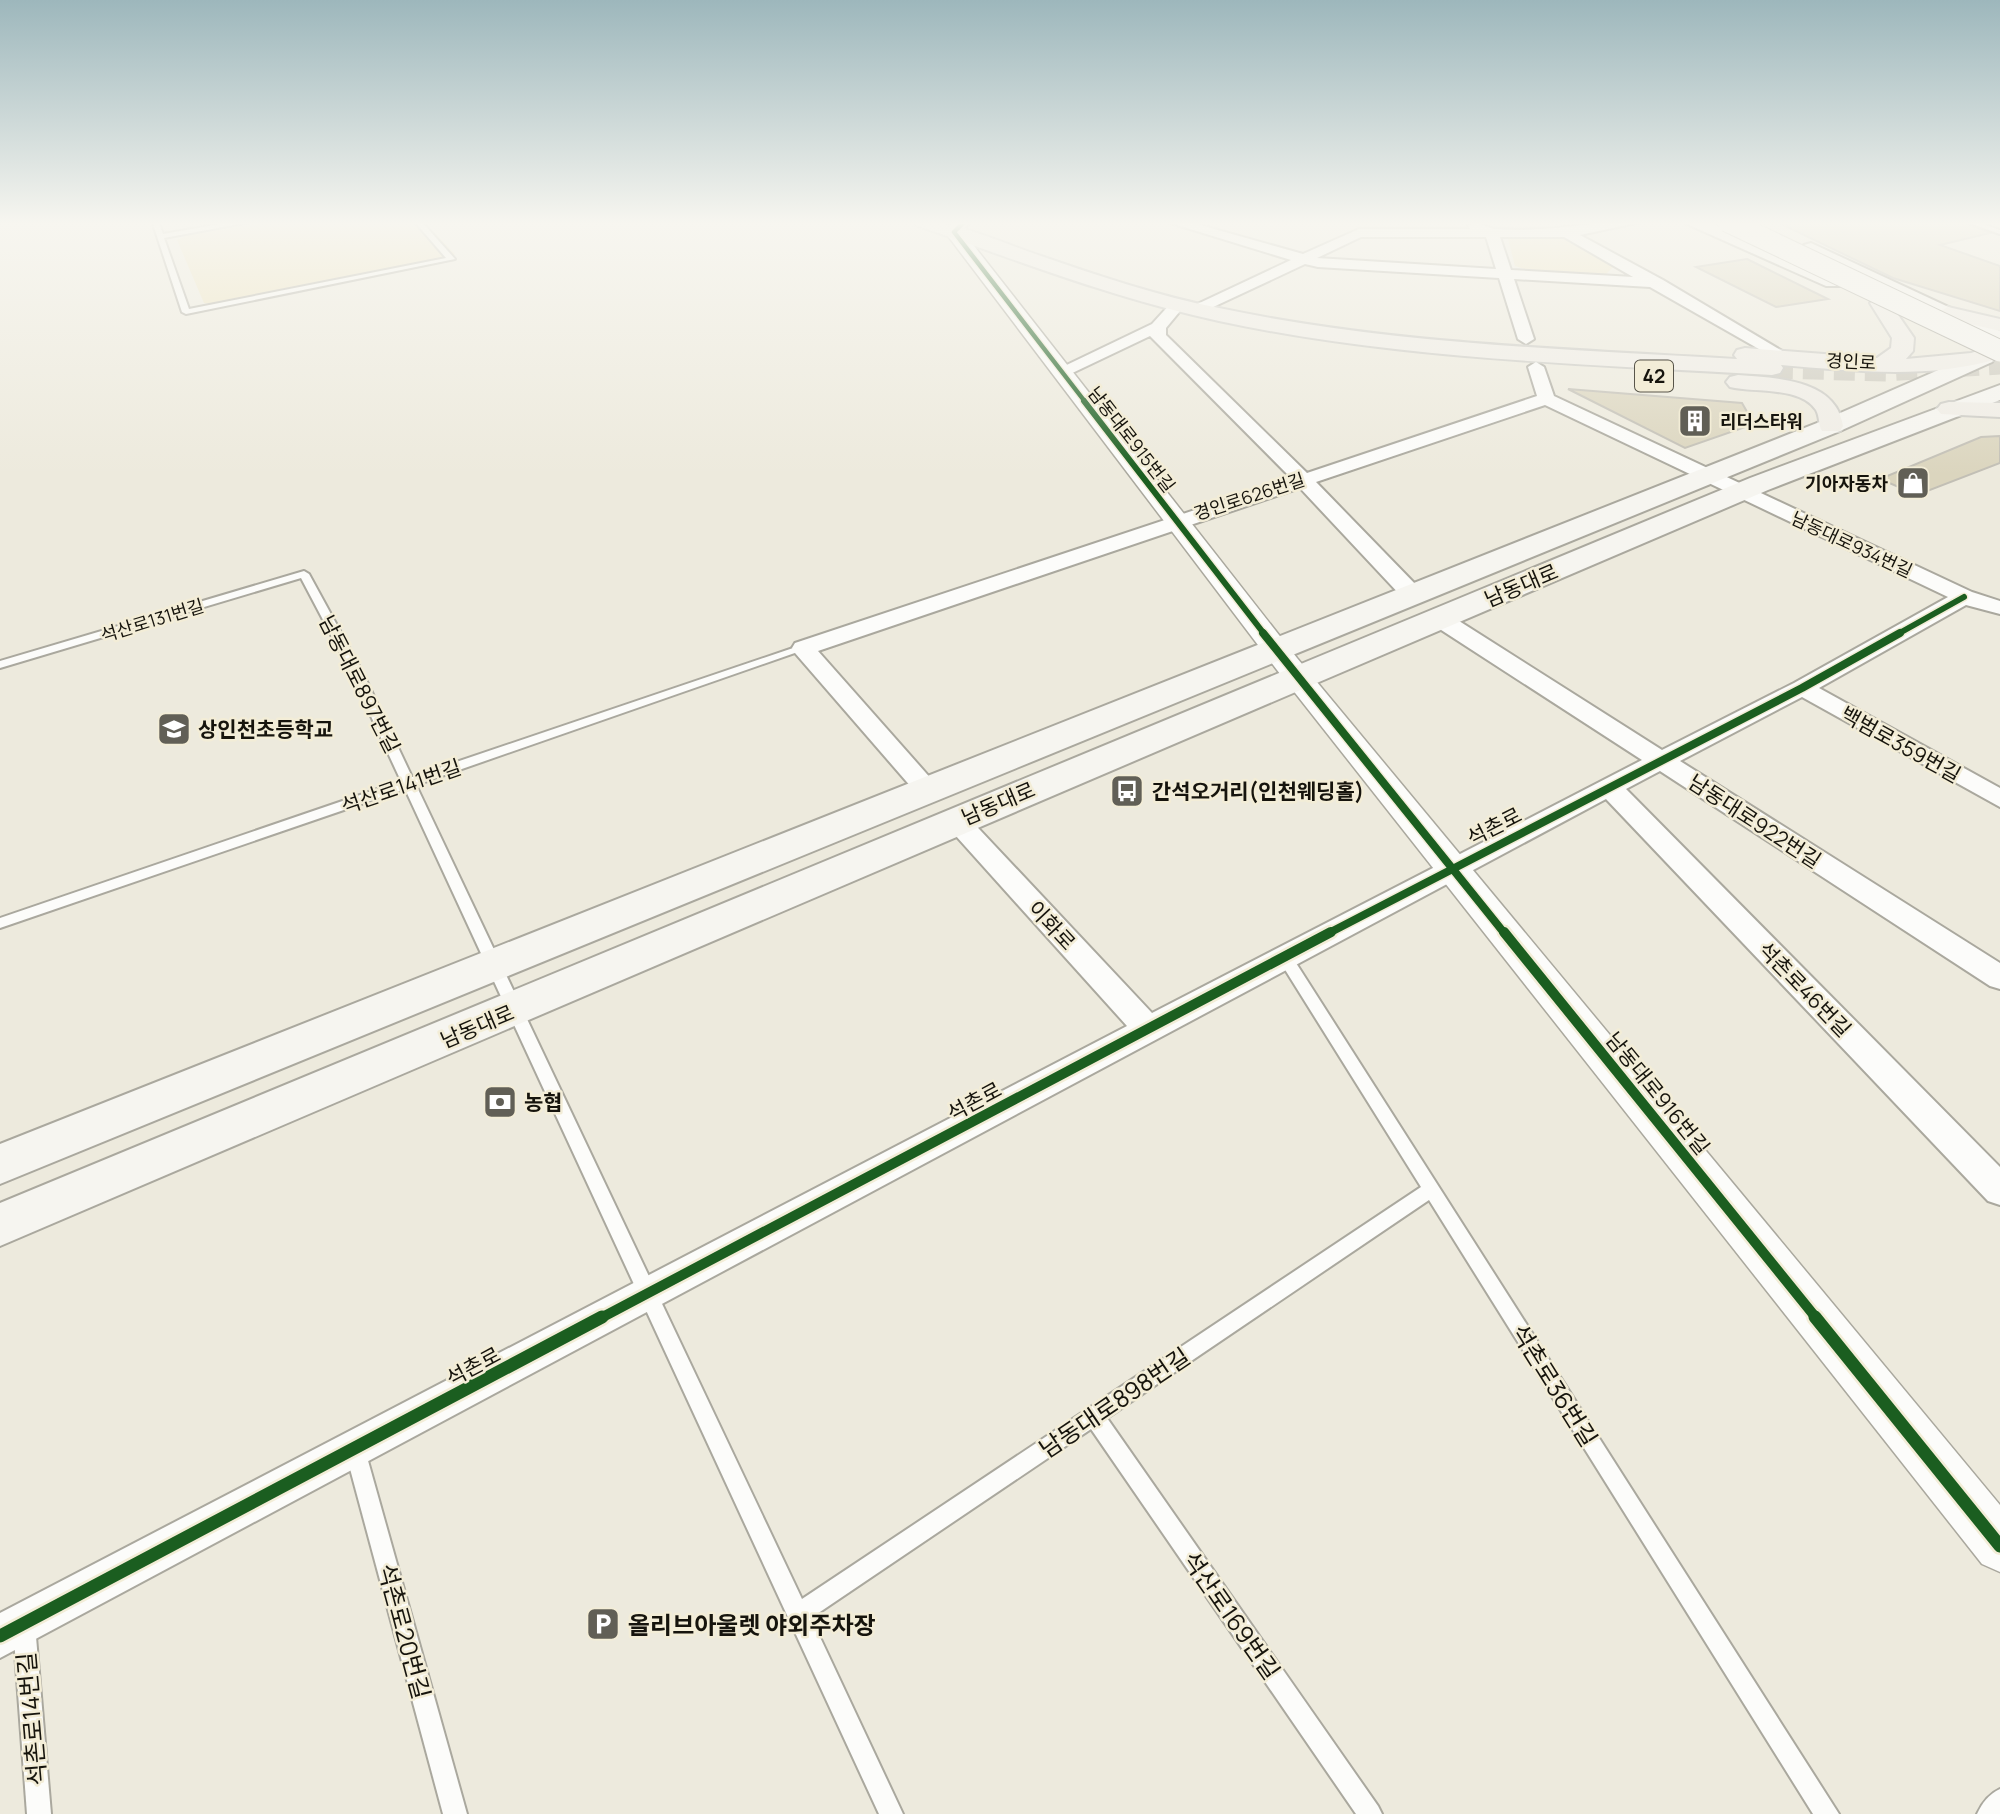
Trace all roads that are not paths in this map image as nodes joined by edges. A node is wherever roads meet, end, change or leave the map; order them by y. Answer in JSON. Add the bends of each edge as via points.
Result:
{"nodes":[{"id":1,"x":184,"y":306,"type":"edge"},
{"id":2,"x":218,"y":306,"type":"edge"},
{"id":3,"x":1014,"y":306,"type":"edge"},
{"id":4,"x":1179,"y":306,"type":"edge"},
{"id":5,"x":1192,"y":306,"type":"edge"},
{"id":6,"x":1515,"y":306,"type":"edge"},
{"id":7,"x":1689,"y":306,"type":"edge"},
{"id":8,"x":1883,"y":306,"type":"edge"},
{"id":9,"x":1887,"y":306,"type":"edge"},
{"id":10,"x":1894,"y":306,"type":"edge"},
{"id":11,"x":1932,"y":306,"type":"edge"},
{"id":12,"x":1186,"y":308,"type":"junction"},
{"id":13,"x":1948,"y":313,"type":"junction"},
{"id":14,"x":2000,"y":325,"type":"edge"},
{"id":15,"x":1158,"y":327,"type":"junction"},
{"id":16,"x":1299,"y":330,"type":"junction"},
{"id":17,"x":1526,"y":339,"type":"junction"},
{"id":18,"x":2000,"y":339,"type":"edge"},
{"id":19,"x":1996,"y":357,"type":"edge"},
{"id":20,"x":1885,"y":363,"type":"junction"},
{"id":21,"x":1536,"y":367,"type":"junction"},
{"id":22,"x":1772,"y":367,"type":"junction"},
{"id":23,"x":1060,"y":372,"type":"junction"},
{"id":24,"x":2000,"y":392,"type":"edge"},
{"id":25,"x":1546,"y":399,"type":"junction"},
{"id":26,"x":1949,"y":409,"type":"junction"},
{"id":27,"x":2000,"y":410,"type":"edge"},
{"id":28,"x":1831,"y":426,"type":"junction"},
{"id":29,"x":1705,"y":476,"type":"junction"},
{"id":30,"x":1302,"y":479,"type":"junction"},
{"id":31,"x":1740,"y":492,"type":"junction"},
{"id":32,"x":1175,"y":521,"type":"junction"},
{"id":33,"x":303,"y":574,"type":"joint"},
{"id":34,"x":1411,"y":593,"type":"junction"},
{"id":35,"x":1964,"y":597,"type":"junction"},
{"id":36,"x":2000,"y":608,"type":"edge"},
{"id":37,"x":1440,"y":619,"type":"junction"},
{"id":38,"x":803,"y":648,"type":"junction"},
{"id":39,"x":1286,"y":663,"type":"junction"},
{"id":40,"x":0,"y":665,"type":"edge"},
{"id":41,"x":1802,"y":688,"type":"junction"},
{"id":42,"x":1662,"y":760,"type":"junction"},
{"id":43,"x":410,"y":783,"type":"junction"},
{"id":44,"x":1609,"y":787,"type":"junction"},
{"id":45,"x":928,"y":790,"type":"junction"},
{"id":46,"x":2000,"y":799,"type":"edge"},
{"id":47,"x":956,"y":820,"type":"junction"},
{"id":48,"x":1454,"y":867,"type":"junction"},
{"id":49,"x":0,"y":923,"type":"edge"},
{"id":50,"x":1284,"y":957,"type":"junction"},
{"id":51,"x":2000,"y":978,"type":"edge"},
{"id":52,"x":503,"y":988,"type":"junction"},
{"id":53,"x":1148,"y":1029,"type":"junction"},
{"id":54,"x":0,"y":1164,"type":"edge"},
{"id":55,"x":1431,"y":1189,"type":"junction"},
{"id":56,"x":2000,"y":1190,"type":"edge"},
{"id":57,"x":0,"y":1225,"type":"edge"},
{"id":58,"x":646,"y":1294,"type":"junction"},
{"id":59,"x":1094,"y":1416,"type":"junction"},
{"id":60,"x":355,"y":1448,"type":"junction"},
{"id":61,"x":2000,"y":1546,"type":"edge"},
{"id":62,"x":797,"y":1615,"type":"junction"},
{"id":63,"x":12,"y":1630,"type":"edge"},
{"id":64,"x":2000,"y":1801,"type":"edge"},
{"id":65,"x":39,"y":1814,"type":"edge"},
{"id":66,"x":455,"y":1814,"type":"edge"},
{"id":67,"x":891,"y":1814,"type":"edge"},
{"id":68,"x":1370,"y":1814,"type":"edge"},
{"id":69,"x":1827,"y":1814,"type":"edge"},
{"id":70,"x":1989,"y":1814,"type":"edge"}],
"edges":[{"from":1,"to":2,"type":"lane","via":[[186,312]]},
{"from":3,"to":23,"type":"street","name":"남동대로915번길"},
{"from":4,"to":12,"type":"main road","name":"경인로","number":"42"},
{"from":5,"to":12,"type":"street"},
{"from":6,"to":17,"type":"street"},
{"from":7,"to":22,"type":"street"},
{"from":8,"to":20,"type":"main road","via":[[1903,338],[1902,351]]},
{"from":9,"to":19,"type":"main road"},
{"from":10,"to":19,"type":"main road","bridge":true},
{"from":11,"to":13,"type":"main road"},
{"from":12,"to":15,"type":"street"},
{"from":12,"to":16,"type":"main road","name":"경인로","number":"42"},
{"from":13,"to":14,"type":"main road"},
{"from":13,"to":18,"type":"main road"},
{"from":15,"to":23,"type":"street"},
{"from":15,"to":30,"type":"street","via":[[1158,336],[1166,345]]},
{"from":16,"to":17,"type":"main road","name":"경인로","number":"42"},
{"from":16,"to":21,"type":"main road","name":"경인로","number":"42","via":[[1441,359]]},
{"from":16,"to":22,"type":"main road","name":"경인로","via":[[1482,349]]},
{"from":17,"to":22,"type":"main road","name":"경인로","number":"42"},
{"from":19,"to":20,"type":"main road","name":"경인로","number":"42","via":[[1938,364]]},
{"from":19,"to":28,"type":"main road"},
{"from":20,"to":22,"type":"main road","name":"경인로","number":"42"},
{"from":21,"to":22,"type":"main road","name":"경인로","number":"42"},
{"from":21,"to":25,"type":"street"},
{"from":22,"to":28,"type":"main road","via":[[1793,388],[1827,405]]},
{"from":23,"to":32,"type":"street","name":"남동대로915번길"},
{"from":24,"to":26,"type":"main road","name":"남동대로"},
{"from":25,"to":29,"type":"street","name":"남동대로934번길"},
{"from":25,"to":30,"type":"street","name":"경인로626번길"},
{"from":26,"to":27,"type":"main road"},
{"from":26,"to":31,"type":"main road","name":"남동대로"},
{"from":28,"to":29,"type":"main road"},
{"from":29,"to":31,"type":"street","name":"남동대로934번길"},
{"from":29,"to":34,"type":"main road"},
{"from":30,"to":32,"type":"street","name":"경인로626번길"},
{"from":30,"to":34,"type":"street"},
{"from":31,"to":35,"type":"street","name":"남동대로934번길"},
{"from":31,"to":37,"type":"main road","name":"남동대로"},
{"from":32,"to":38,"type":"street","name":"경인로626번길"},
{"from":32,"to":39,"type":"street","name":"남동대로915번길"},
{"from":33,"to":40,"type":"lane","name":"석산로131번길"},
{"from":33,"to":43,"type":"lane","name":"남동대로897번길"},
{"from":34,"to":39,"type":"main road"},
{"from":35,"to":36,"type":"street","name":"남동대로934번길"},
{"from":35,"to":41,"type":"street","name":"석촌로"},
{"from":37,"to":39,"type":"main road","name":"남동대로"},
{"from":37,"to":42,"type":"street","name":"남동대로922번길"},
{"from":38,"to":43,"type":"lane","name":"석산로141번길"},
{"from":38,"to":45,"type":"street"},
{"from":39,"to":45,"type":"main road"},
{"from":39,"to":47,"type":"main road","name":"남동대로"},
{"from":39,"to":48,"type":"street","name":"남동대로916번길"},
{"from":41,"to":42,"type":"street","name":"석촌로"},
{"from":41,"to":46,"type":"street","name":"백범로359번길"},
{"from":42,"to":44,"type":"street","name":"석촌로"},
{"from":42,"to":51,"type":"street","name":"남동대로922번길"},
{"from":43,"to":49,"type":"lane","name":"석산로141번길"},
{"from":43,"to":52,"type":"lane","name":"남동대로897번길"},
{"from":44,"to":48,"type":"street","name":"석촌로"},
{"from":44,"to":56,"type":"street","name":"석촌로46번길"},
{"from":45,"to":52,"type":"main road"},
{"from":47,"to":52,"type":"main road","name":"남동대로"},
{"from":47,"to":53,"type":"street","name":"이화로"},
{"from":48,"to":50,"type":"street","name":"석촌로"},
{"from":48,"to":61,"type":"street","name":"남동대로916번길"},
{"from":50,"to":53,"type":"street","name":"석촌로"},
{"from":50,"to":55,"type":"lane","name":"석촌로36번길"},
{"from":52,"to":54,"type":"main road"},
{"from":52,"to":57,"type":"main road","name":"남동대로"},
{"from":52,"to":58,"type":"lane"},
{"from":53,"to":58,"type":"street","name":"석촌로"},
{"from":55,"to":59,"type":"lane","name":"남동대로898번길"},
{"from":55,"to":69,"type":"lane","name":"석촌로36번길"},
{"from":58,"to":60,"type":"street","name":"석촌로"},
{"from":58,"to":62,"type":"lane"},
{"from":59,"to":62,"type":"lane","name":"남동대로898번길"},
{"from":59,"to":68,"type":"lane","name":"석산로169번길"},
{"from":60,"to":63,"type":"street","name":"석촌로"},
{"from":60,"to":66,"type":"lane","name":"석촌로20번길"},
{"from":62,"to":67,"type":"lane"},
{"from":63,"to":65,"type":"lane","name":"석촌로14번길"},
{"from":64,"to":70,"type":"lane"}]}
